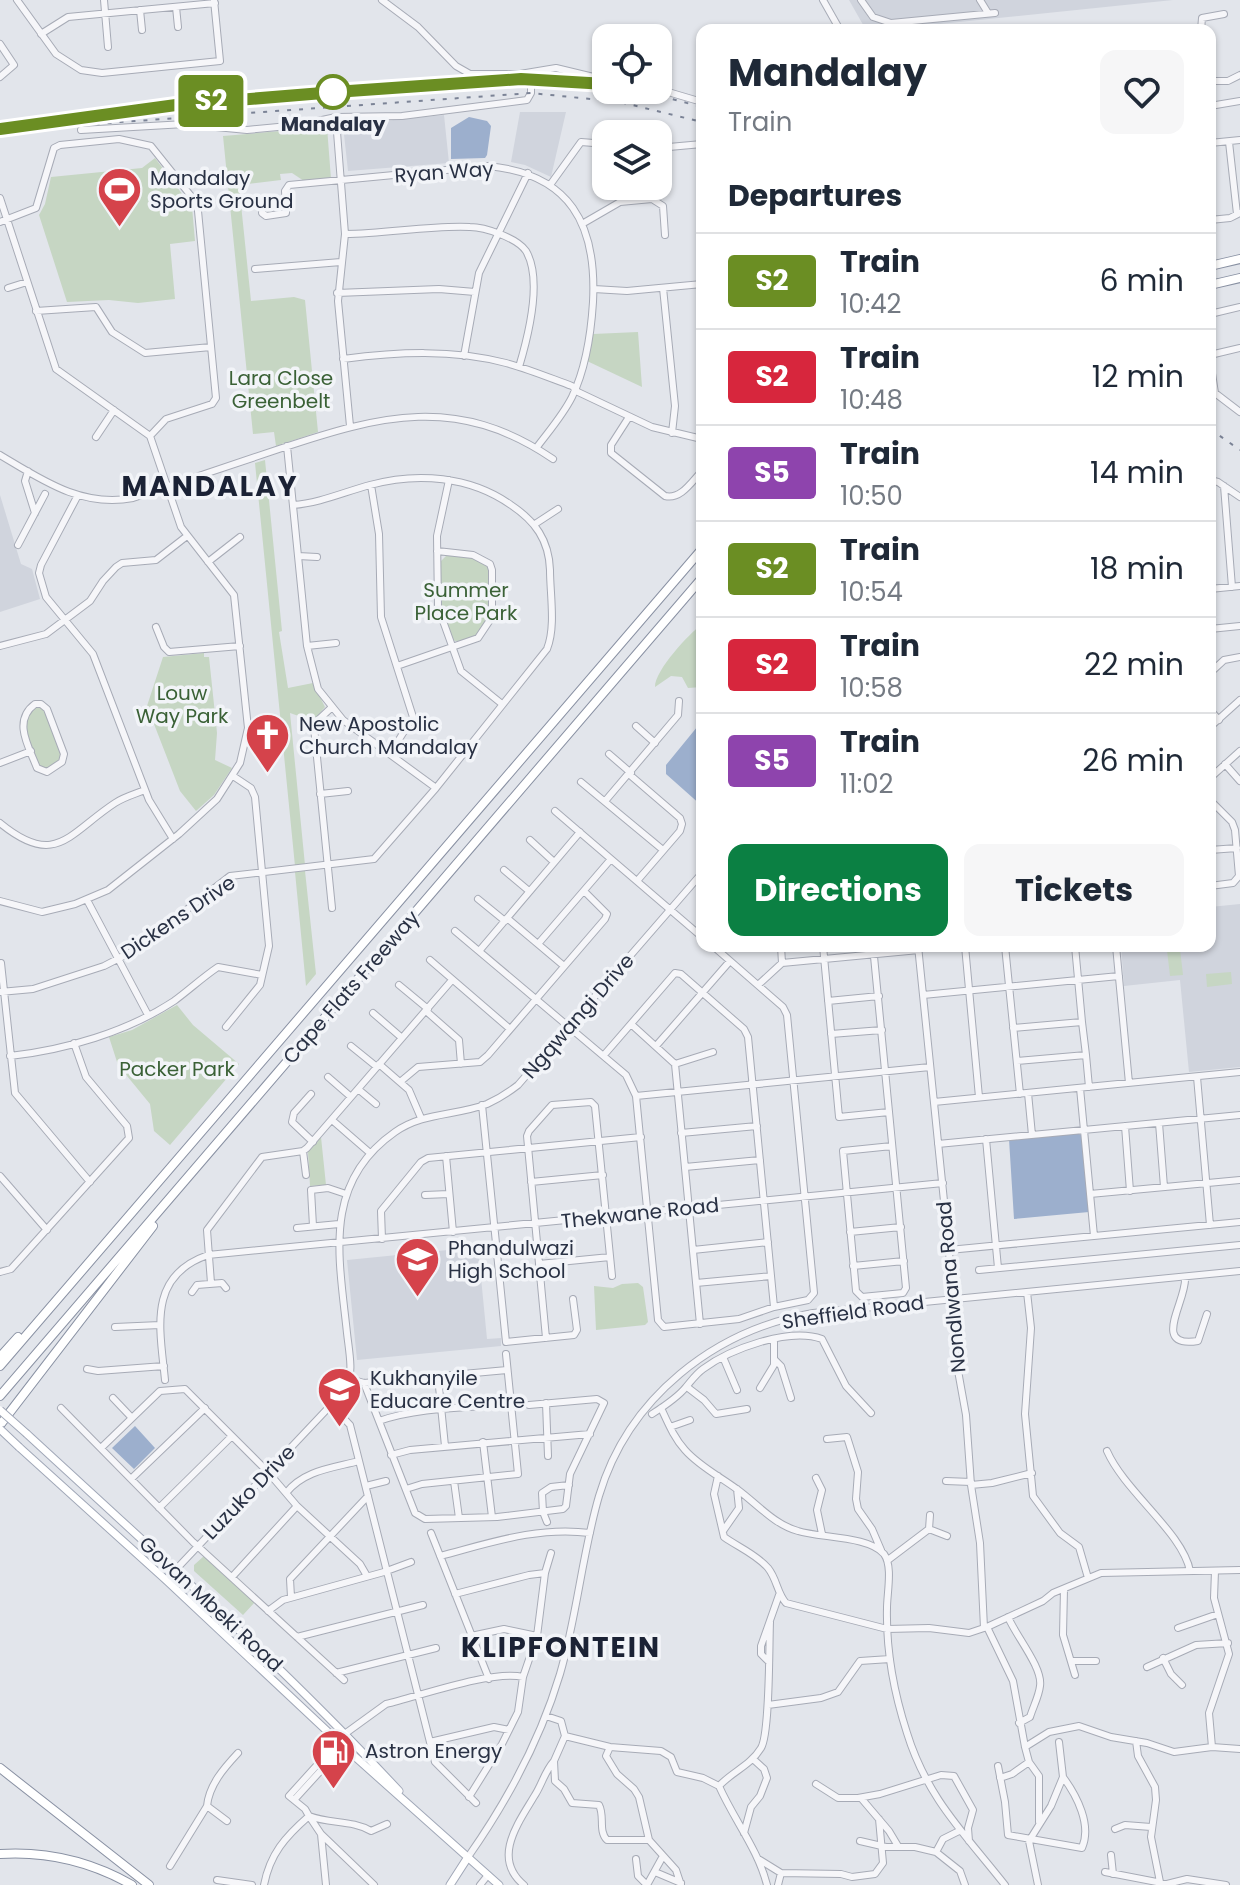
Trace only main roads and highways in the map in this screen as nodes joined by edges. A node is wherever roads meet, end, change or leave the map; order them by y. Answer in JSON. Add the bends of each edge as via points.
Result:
{"nodes":[{"id":1,"x":1238,"y":259,"type":"edge"},
{"id":2,"x":1216,"y":264,"type":"edge"},
{"id":3,"x":1240,"y":278,"type":"edge"},
{"id":4,"x":1216,"y":284,"type":"edge"},
{"id":5,"x":696,"y":556,"type":"edge"},
{"id":6,"x":696,"y":585,"type":"edge"},
{"id":7,"x":181,"y":1186,"type":"junction"},
{"id":8,"x":88,"y":1263,"type":"junction"},
{"id":9,"x":0,"y":1357,"type":"edge"},
{"id":10,"x":0,"y":1366,"type":"edge"},
{"id":11,"x":0,"y":1396,"type":"edge"},
{"id":12,"x":0,"y":1410,"type":"edge"},
{"id":13,"x":0,"y":1429,"type":"edge"},
{"id":14,"x":0,"y":1768,"type":"edge"},
{"id":15,"x":413,"y":1808,"type":"junction"},
{"id":16,"x":0,"y":1854,"type":"edge"},
{"id":17,"x":468,"y":1857,"type":"junction"},
{"id":18,"x":132,"y":1885,"type":"edge"},
{"id":19,"x":149,"y":1885,"type":"edge"},
{"id":20,"x":450,"y":1885,"type":"edge"},
{"id":21,"x":499,"y":1885,"type":"edge"}],
"edges":[{"from":1,"to":2,"type":"highway"},
{"from":3,"to":4,"type":"highway"},
{"from":5,"to":8,"type":"highway","name":"Cape Flats Freeway"},
{"from":6,"to":7,"type":"highway","name":"Cape Flats Freeway"},
{"from":7,"to":11,"type":"highway","name":"Cape Flats Freeway"},
{"from":7,"to":13,"type":"highway"},
{"from":8,"to":9,"type":"highway"},
{"from":8,"to":10,"type":"highway","name":"Cape Flats Freeway"},
{"from":12,"to":15,"type":"main road","name":"Govan Mbeki Road","bridge":true,"via":[[350,1734]]},
{"from":13,"to":15,"type":"main road","name":"Govan Mbeki Road","bridge":true},
{"from":14,"to":19,"type":"highway"},
{"from":15,"to":17,"type":"main road","name":"Govan Mbeki Road"},
{"from":16,"to":18,"type":"highway","via":[[64,1857]]},
{"from":17,"to":20,"type":"main road"},
{"from":17,"to":21,"type":"main road","name":"Govan Mbeki Road"}]}
